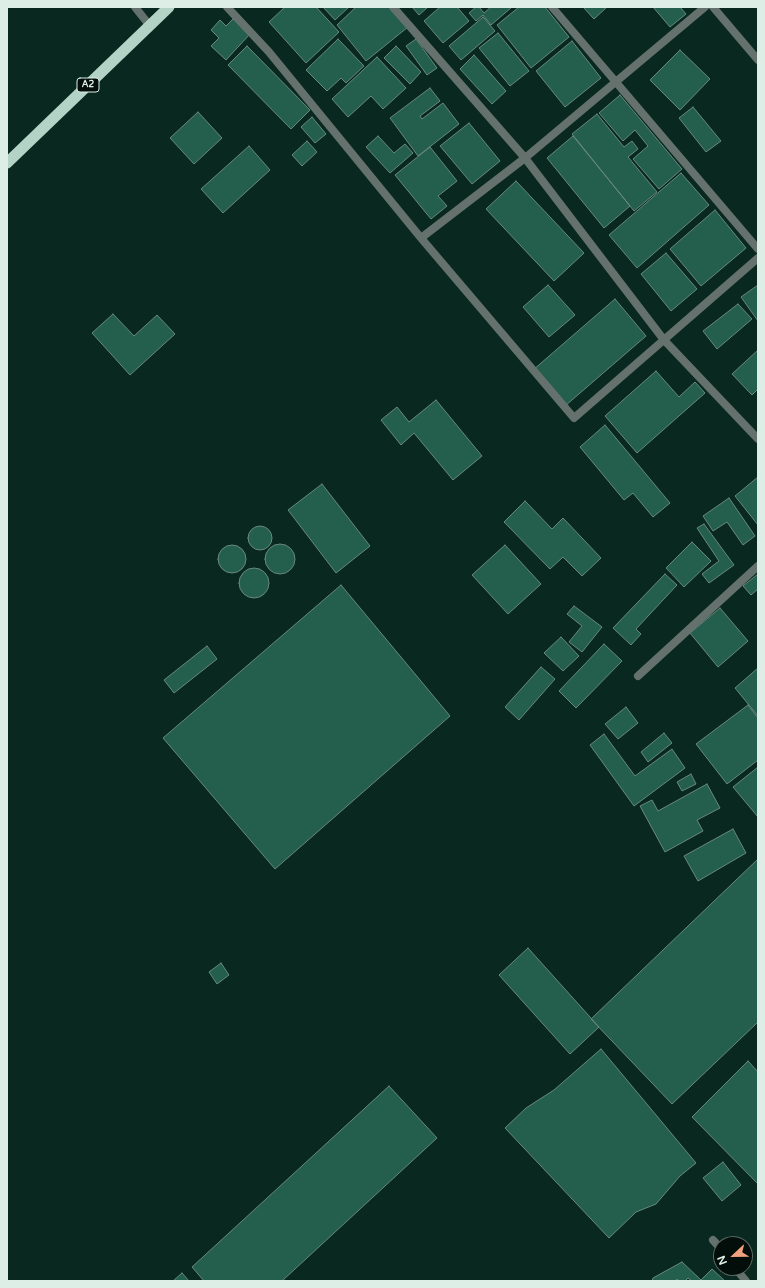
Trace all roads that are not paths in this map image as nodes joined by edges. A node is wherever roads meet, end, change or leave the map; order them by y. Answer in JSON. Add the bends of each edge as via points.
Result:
{"nodes":[{"id":1,"x":135,"y":7,"type":"edge"},
{"id":2,"x":169,"y":7,"type":"edge"},
{"id":3,"x":227,"y":7,"type":"edge"},
{"id":4,"x":393,"y":7,"type":"edge"},
{"id":5,"x":552,"y":7,"type":"edge"},
{"id":6,"x":705,"y":7,"type":"edge"},
{"id":7,"x":712,"y":7,"type":"edge"},
{"id":8,"x":150,"y":26,"type":"junction"},
{"id":9,"x":758,"y":60,"type":"edge"},
{"id":10,"x":616,"y":82,"type":"junction"},
{"id":11,"x":524,"y":158,"type":"junction"},
{"id":12,"x":7,"y":163,"type":"edge"},
{"id":13,"x":422,"y":238,"type":"junction"},
{"id":14,"x":758,"y":249,"type":"edge"},
{"id":15,"x":758,"y":258,"type":"edge"},
{"id":16,"x":664,"y":340,"type":"junction"},
{"id":17,"x":758,"y":439,"type":"edge"},
{"id":18,"x":758,"y":566,"type":"edge"},
{"id":19,"x":638,"y":676,"type":"dead end"}],
"edges":[{"from":1,"to":8,"type":"street"},
{"from":2,"to":8,"type":"highway","number":"A2"},
{"from":3,"to":13,"type":"street","via":[[269,52]]},
{"from":4,"to":11,"type":"street"},
{"from":5,"to":10,"type":"street"},
{"from":6,"to":10,"type":"street"},
{"from":7,"to":9,"type":"street"},
{"from":8,"to":12,"type":"highway","number":"A2"},
{"from":10,"to":11,"type":"street"},
{"from":10,"to":14,"type":"street"},
{"from":11,"to":13,"type":"street"},
{"from":11,"to":16,"type":"street"},
{"from":13,"to":16,"type":"street","via":[[574,418]]},
{"from":15,"to":16,"type":"street"},
{"from":16,"to":17,"type":"street"},
{"from":18,"to":19,"type":"street"}]}
